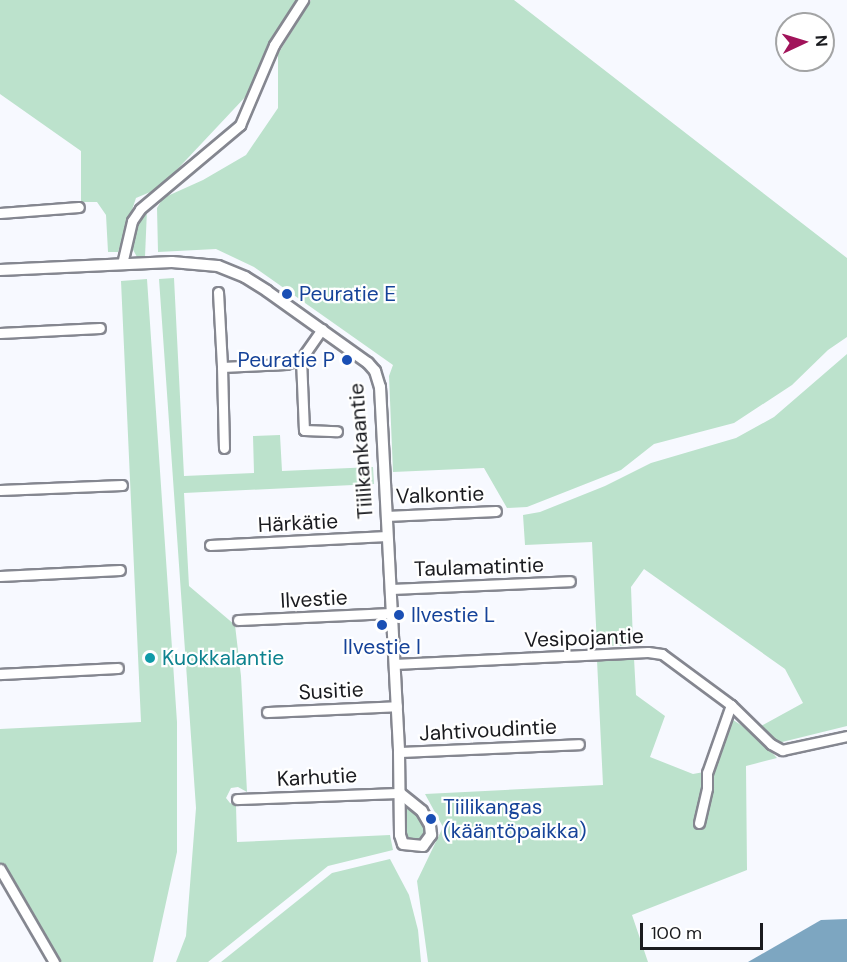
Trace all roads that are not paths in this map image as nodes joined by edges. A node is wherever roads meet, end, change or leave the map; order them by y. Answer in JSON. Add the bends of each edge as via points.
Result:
{"nodes":[{"id":1,"x":303,"y":0,"type":"edge"},
{"id":2,"x":79,"y":207,"type":"dead end"},
{"id":3,"x":0,"y":213,"type":"edge"},
{"id":4,"x":122,"y":264,"type":"junction"},
{"id":5,"x":0,"y":270,"type":"edge"},
{"id":6,"x":218,"y":292,"type":"dead end"},
{"id":7,"x":100,"y":328,"type":"dead end"},
{"id":8,"x":322,"y":329,"type":"junction"},
{"id":9,"x":0,"y":333,"type":"edge"},
{"id":10,"x":301,"y":359,"type":"junction"},
{"id":11,"x":222,"y":367,"type":"junction"},
{"id":12,"x":337,"y":430,"type":"dead end"},
{"id":13,"x":224,"y":448,"type":"dead end"},
{"id":14,"x":123,"y":485,"type":"dead end"},
{"id":15,"x":0,"y":490,"type":"edge"},
{"id":16,"x":496,"y":511,"type":"dead end"},
{"id":17,"x":386,"y":516,"type":"junction"},
{"id":18,"x":387,"y":536,"type":"junction"},
{"id":19,"x":210,"y":545,"type":"dead end"},
{"id":20,"x":120,"y":570,"type":"dead end"},
{"id":21,"x":0,"y":576,"type":"edge"},
{"id":22,"x":570,"y":581,"type":"dead end"},
{"id":23,"x":390,"y":589,"type":"junction"},
{"id":24,"x":392,"y":613,"type":"junction"},
{"id":25,"x":238,"y":620,"type":"dead end"},
{"id":26,"x":394,"y":664,"type":"junction"},
{"id":27,"x":118,"y":668,"type":"dead end"},
{"id":28,"x":0,"y":674,"type":"edge"},
{"id":29,"x":731,"y":705,"type":"junction"},
{"id":30,"x":397,"y":706,"type":"junction"},
{"id":31,"x":267,"y":712,"type":"dead end"},
{"id":32,"x":847,"y":735,"type":"edge"},
{"id":33,"x":579,"y":744,"type":"dead end"},
{"id":34,"x":399,"y":752,"type":"junction"},
{"id":35,"x":400,"y":793,"type":"junction"},
{"id":36,"x":237,"y":799,"type":"dead end"},
{"id":37,"x":699,"y":823,"type":"dead end"},
{"id":38,"x":0,"y":869,"type":"edge"},
{"id":39,"x":54,"y":962,"type":"edge"}],
"edges":[{"from":1,"to":4,"type":"street","via":[[274,45],[240,126],[140,209],[132,221]]},
{"from":2,"to":3,"type":"street"},
{"from":4,"to":5,"type":"street","name":"Tiilikankaantie"},
{"from":4,"to":8,"type":"street","name":"Tiilikankaantie","via":[[188,262],[226,268],[261,286]]},
{"from":6,"to":11,"type":"street"},
{"from":7,"to":9,"type":"street"},
{"from":8,"to":10,"type":"street"},
{"from":8,"to":17,"type":"street","name":"Tiilikankaantie","via":[[368,363],[381,387]]},
{"from":10,"to":11,"type":"street","via":[[286,364]]},
{"from":10,"to":12,"type":"street","via":[[304,430]]},
{"from":11,"to":13,"type":"street"},
{"from":14,"to":15,"type":"street"},
{"from":16,"to":17,"type":"street","name":"Valkontie"},
{"from":17,"to":18,"type":"street","name":"Tiilikankaantie"},
{"from":18,"to":19,"type":"street","name":"Härkätie"},
{"from":18,"to":23,"type":"street","name":"Tiilikankaantie"},
{"from":20,"to":21,"type":"street"},
{"from":22,"to":23,"type":"street","name":"Taulamatintie"},
{"from":23,"to":24,"type":"street","name":"Tiilikankaantie"},
{"from":24,"to":25,"type":"street","name":"Ilvestie"},
{"from":24,"to":26,"type":"street","name":"Tiilikankaantie"},
{"from":26,"to":29,"type":"street","name":"Vesipojantie","via":[[648,652],[671,659]]},
{"from":26,"to":30,"type":"street","name":"Tiilikankaantie"},
{"from":27,"to":28,"type":"street"},
{"from":29,"to":32,"type":"street","name":"Vesipojantie","via":[[782,750]]},
{"from":29,"to":37,"type":"street","via":[[707,773]]},
{"from":30,"to":31,"type":"street","name":"Susitie"},
{"from":30,"to":34,"type":"street","name":"Tiilikankaantie"},
{"from":33,"to":34,"type":"street","name":"Jahtivoudintie"},
{"from":34,"to":35,"type":"street","name":"Tiilikankaantie"},
{"from":35,"to":35,"type":"street","name":"Tiilikankaantie","via":[[403,844],[423,846],[431,835],[430,825],[422,811]]},
{"from":35,"to":36,"type":"street","name":"Karhutie"},
{"from":38,"to":39,"type":"street"}]}
